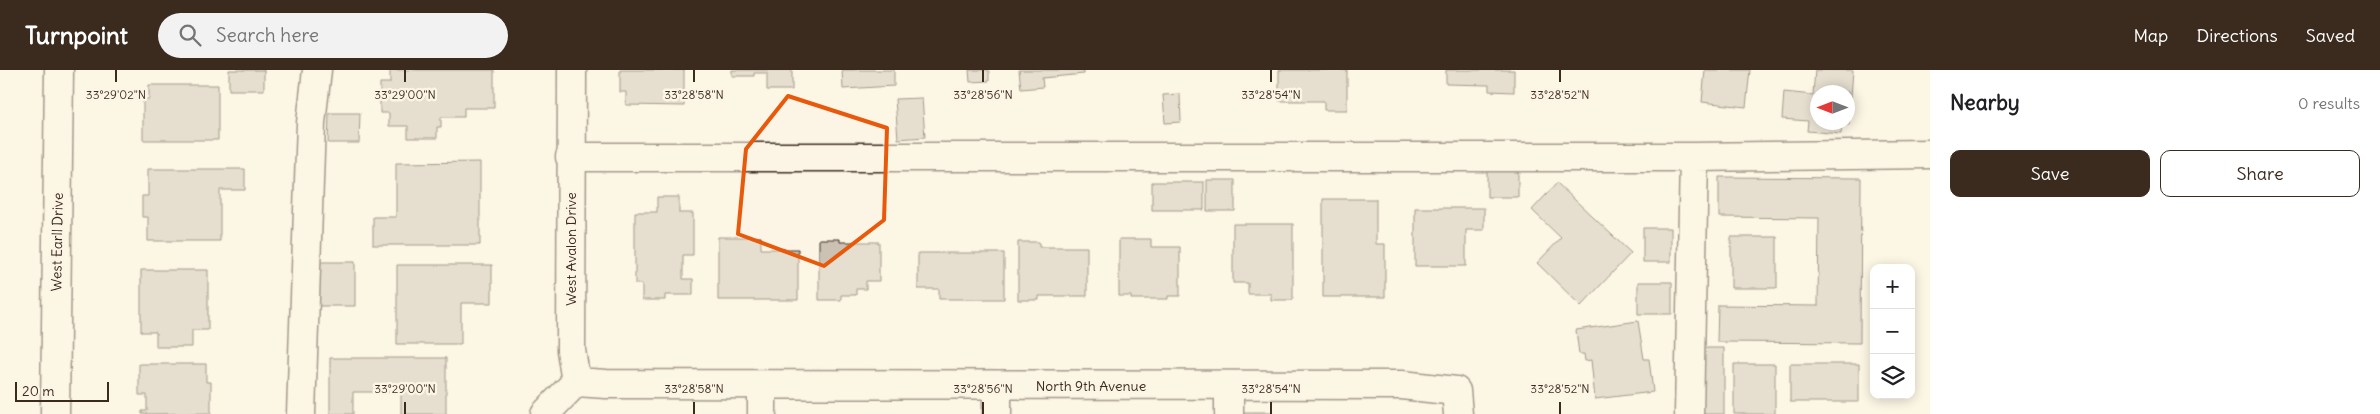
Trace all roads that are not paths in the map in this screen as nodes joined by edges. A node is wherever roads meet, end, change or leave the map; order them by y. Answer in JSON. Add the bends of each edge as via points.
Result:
{"nodes":[{"id":1,"x":59,"y":70,"type":"edge"},
{"id":2,"x":317,"y":70,"type":"edge"},
{"id":3,"x":572,"y":70,"type":"edge"},
{"id":4,"x":1930,"y":154,"type":"edge"},
{"id":5,"x":1694,"y":156,"type":"junction"},
{"id":6,"x":570,"y":157,"type":"junction"},
{"id":7,"x":576,"y":382,"type":"junction"},
{"id":8,"x":762,"y":385,"type":"junction"},
{"id":9,"x":997,"y":386,"type":"junction"},
{"id":10,"x":1229,"y":386,"type":"junction"},
{"id":11,"x":1457,"y":402,"type":"edge"},
{"id":12,"x":55,"y":414,"type":"edge"},
{"id":13,"x":301,"y":414,"type":"edge"},
{"id":14,"x":545,"y":414,"type":"edge"},
{"id":15,"x":762,"y":414,"type":"edge"},
{"id":16,"x":997,"y":414,"type":"edge"},
{"id":17,"x":1229,"y":414,"type":"edge"},
{"id":18,"x":1689,"y":414,"type":"edge"}],
"edges":[{"from":1,"to":12,"type":"street","name":"West Earll Drive"},
{"from":2,"to":13,"type":"street","via":[[311,123]]},
{"from":3,"to":6,"type":"street","name":"West Avalon Drive"},
{"from":4,"to":5,"type":"street"},
{"from":5,"to":6,"type":"street"},
{"from":5,"to":18,"type":"street"},
{"from":6,"to":7,"type":"street","name":"West Avalon Drive","via":[[571,350]]},
{"from":7,"to":8,"type":"street","name":"North 9th Avenue"},
{"from":7,"to":14,"type":"street"},
{"from":8,"to":9,"type":"street","name":"North 9th Avenue"},
{"from":8,"to":15,"type":"street"},
{"from":9,"to":10,"type":"street","name":"North 9th Avenue"},
{"from":9,"to":16,"type":"street"},
{"from":10,"to":11,"type":"street","name":"North 9th Avenue","via":[[1402,385]]},
{"from":10,"to":17,"type":"street"}]}
